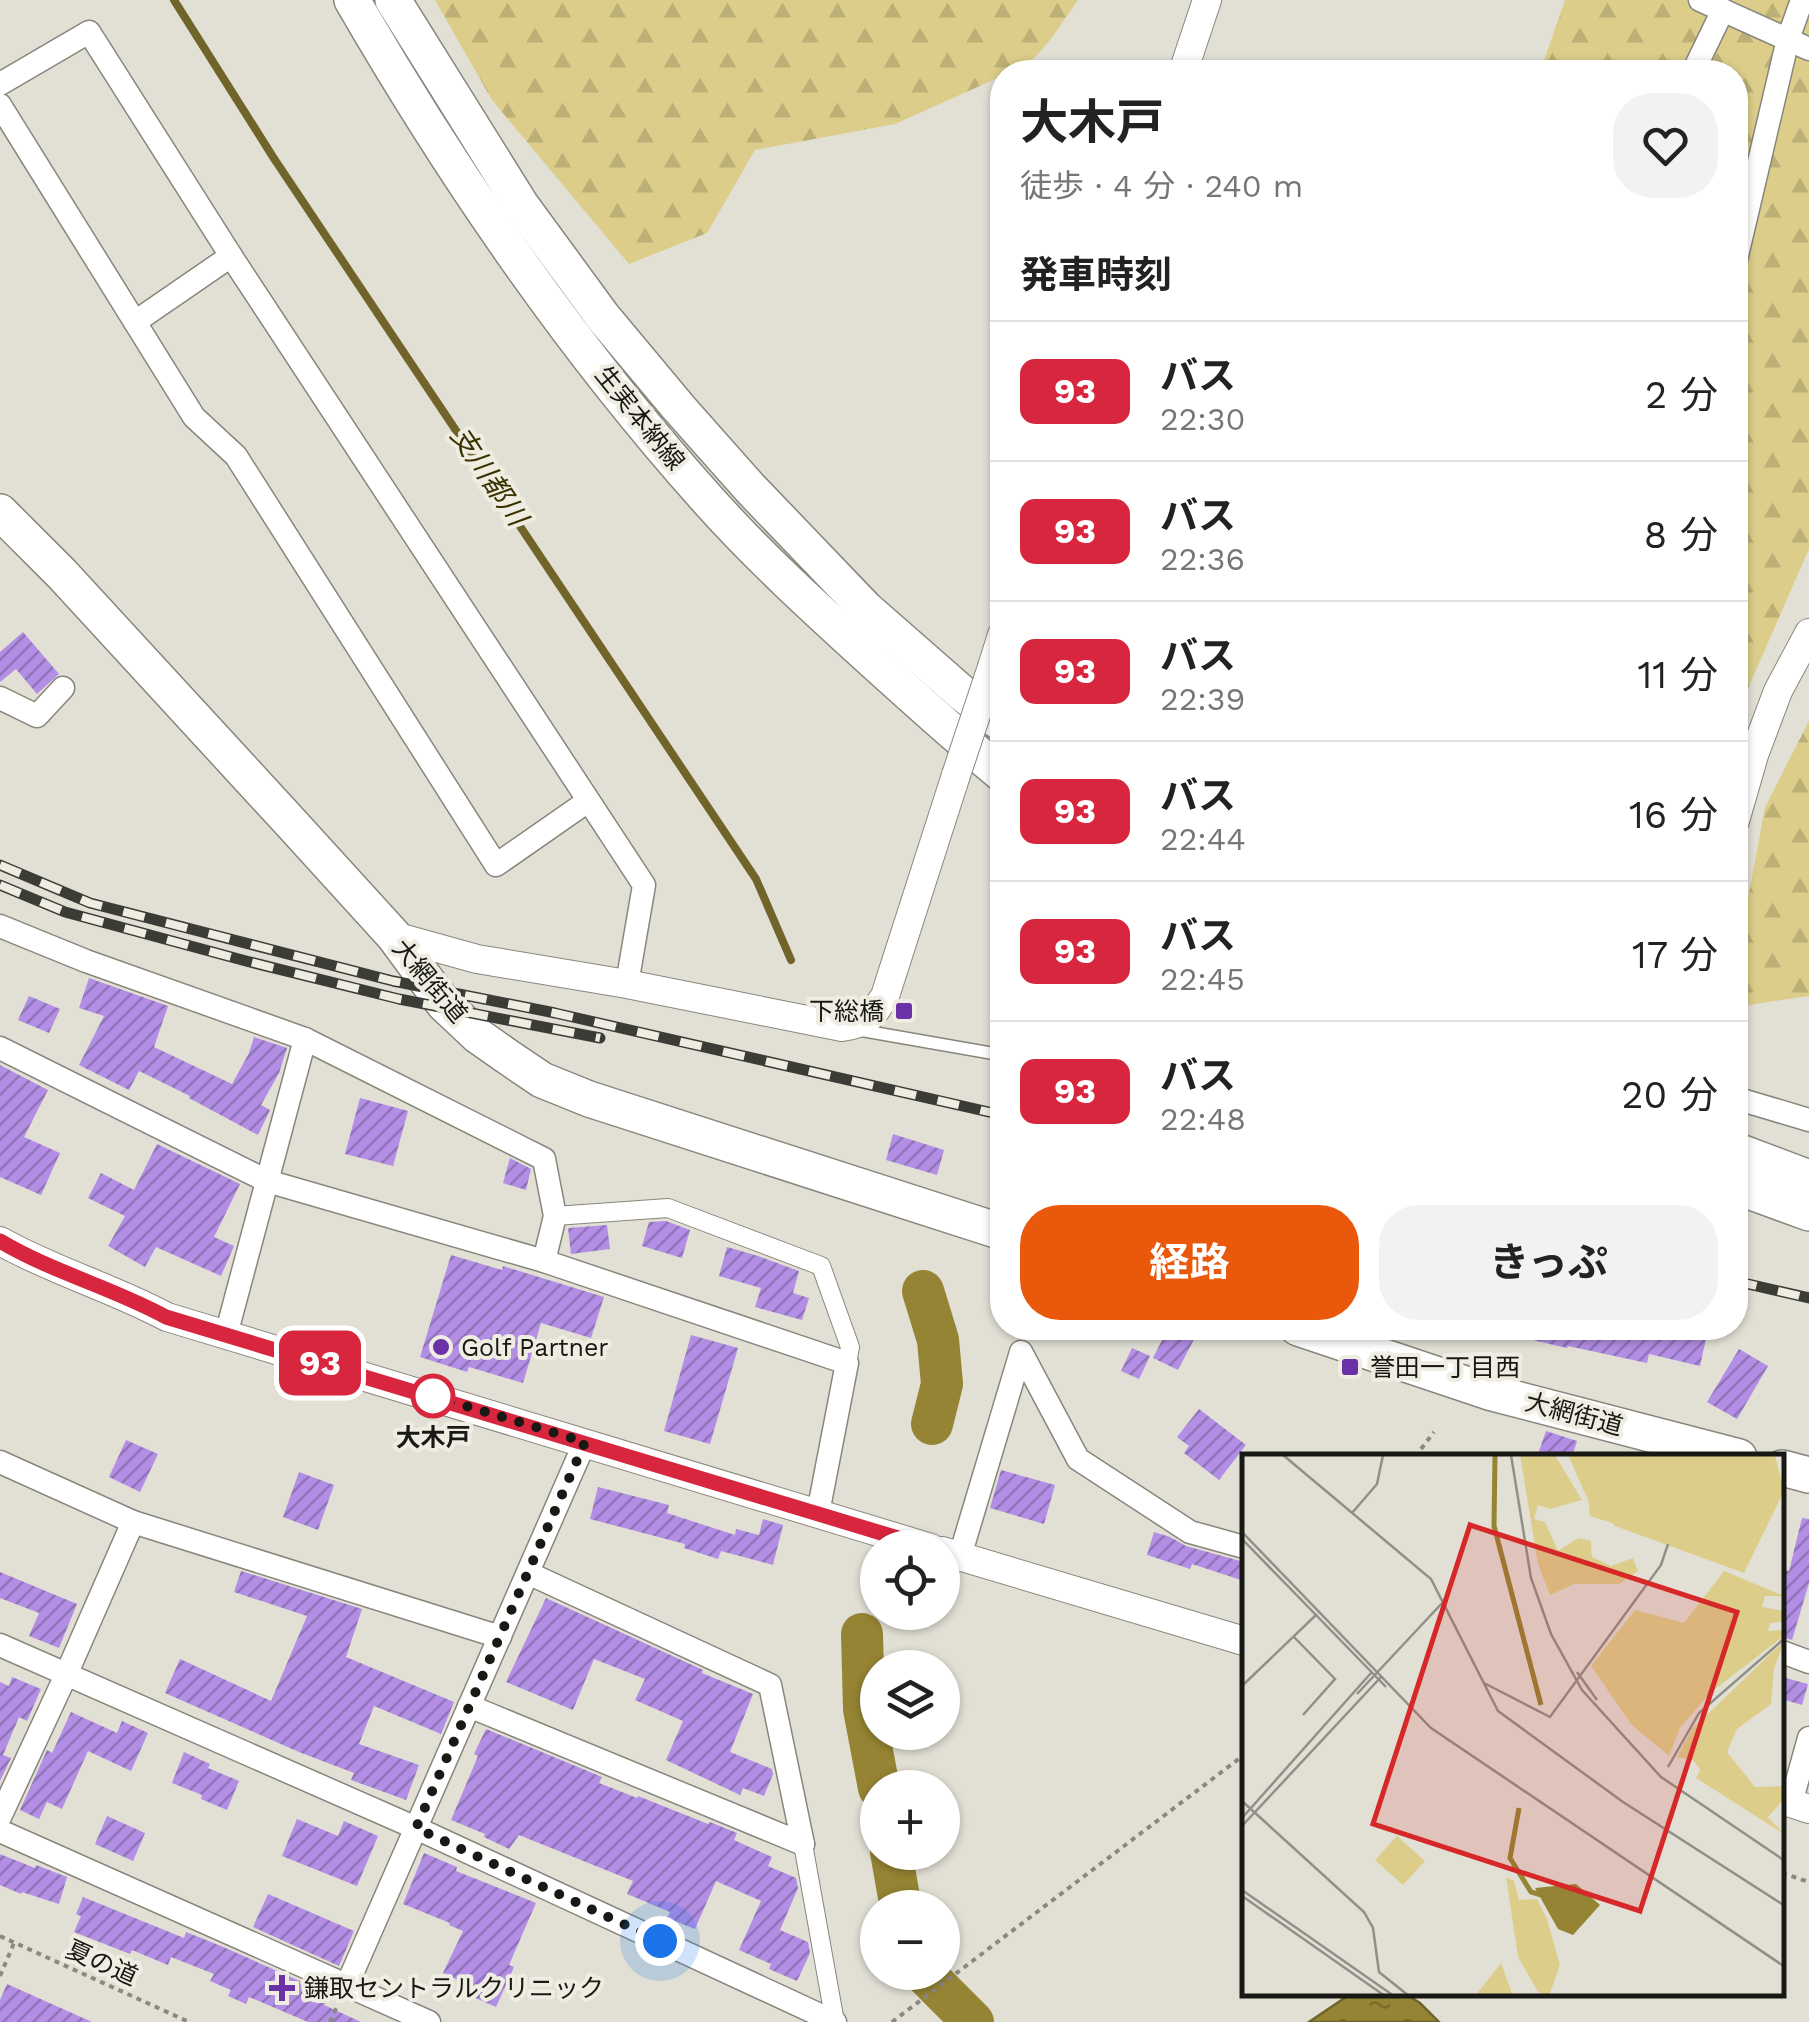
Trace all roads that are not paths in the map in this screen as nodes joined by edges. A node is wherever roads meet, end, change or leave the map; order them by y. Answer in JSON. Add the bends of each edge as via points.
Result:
{"nodes":[{"id":1,"x":352,"y":0,"type":"edge"},
{"id":2,"x":392,"y":0,"type":"edge"},
{"id":3,"x":1206,"y":0,"type":"edge"},
{"id":4,"x":1700,"y":0,"type":"edge"},
{"id":5,"x":1802,"y":0,"type":"edge"},
{"id":6,"x":1723,"y":10,"type":"junction"},
{"id":7,"x":1798,"y":44,"type":"edge"},
{"id":8,"x":1187,"y":60,"type":"edge"},
{"id":9,"x":1699,"y":60,"type":"edge"},
{"id":10,"x":0,"y":84,"type":"edge"},
{"id":11,"x":0,"y":104,"type":"edge"},
{"id":12,"x":1748,"y":219,"type":"edge"},
{"id":13,"x":230,"y":256,"type":"junction"},
{"id":14,"x":135,"y":322,"type":"junction"},
{"id":15,"x":0,"y":512,"type":"edge"},
{"id":16,"x":1809,"y":633,"type":"edge"},
{"id":17,"x":990,"y":673,"type":"edge"},
{"id":18,"x":63,"y":688,"type":"dead end"},
{"id":19,"x":0,"y":698,"type":"edge"},
{"id":20,"x":990,"y":715,"type":"edge"},
{"id":21,"x":990,"y":764,"type":"edge"},
{"id":22,"x":1748,"y":776,"type":"edge"},
{"id":23,"x":588,"y":802,"type":"junction"},
{"id":24,"x":0,"y":926,"type":"edge"},
{"id":25,"x":394,"y":936,"type":"junction"},
{"id":26,"x":626,"y":984,"type":"junction"},
{"id":27,"x":842,"y":1027,"type":"junction"},
{"id":28,"x":305,"y":1039,"type":"junction"},
{"id":29,"x":0,"y":1048,"type":"edge"},
{"id":30,"x":990,"y":1052,"type":"edge"},
{"id":31,"x":1748,"y":1102,"type":"edge"},
{"id":32,"x":1809,"y":1120,"type":"edge"},
{"id":33,"x":1748,"y":1155,"type":"edge"},
{"id":34,"x":1809,"y":1178,"type":"edge"},
{"id":35,"x":267,"y":1181,"type":"junction"},
{"id":36,"x":1748,"y":1191,"type":"edge"},
{"id":37,"x":1809,"y":1213,"type":"edge"},
{"id":38,"x":555,"y":1216,"type":"junction"},
{"id":39,"x":990,"y":1228,"type":"edge"},
{"id":40,"x":0,"y":1241,"type":"edge"},
{"id":41,"x":0,"y":1258,"type":"edge"},
{"id":42,"x":544,"y":1261,"type":"junction"},
{"id":43,"x":166,"y":1317,"type":"junction"},
{"id":44,"x":226,"y":1335,"type":"junction"},
{"id":45,"x":1334,"y":1340,"type":"edge"},
{"id":46,"x":847,"y":1364,"type":"junction"},
{"id":47,"x":585,"y":1442,"type":"junction"},
{"id":48,"x":1727,"y":1454,"type":"edge"},
{"id":49,"x":0,"y":1462,"type":"edge"},
{"id":50,"x":1784,"y":1469,"type":"edge"},
{"id":51,"x":1809,"y":1476,"type":"edge"},
{"id":52,"x":818,"y":1513,"type":"junction"},
{"id":53,"x":134,"y":1522,"type":"junction"},
{"id":54,"x":873,"y":1530,"type":"edge"},
{"id":55,"x":959,"y":1530,"type":"edge"},
{"id":56,"x":1242,"y":1545,"type":"edge"},
{"id":57,"x":960,"y":1557,"type":"edge"},
{"id":58,"x":528,"y":1573,"type":"junction"},
{"id":59,"x":500,"y":1636,"type":"junction"},
{"id":60,"x":1242,"y":1640,"type":"edge"},
{"id":61,"x":0,"y":1645,"type":"edge"},
{"id":62,"x":1784,"y":1653,"type":"edge"},
{"id":63,"x":1809,"y":1662,"type":"edge"},
{"id":64,"x":66,"y":1675,"type":"junction"},
{"id":65,"x":469,"y":1706,"type":"junction"},
{"id":66,"x":1809,"y":1738,"type":"edge"},
{"id":67,"x":1794,"y":1804,"type":"edge"},
{"id":68,"x":0,"y":1817,"type":"edge"},
{"id":69,"x":416,"y":1828,"type":"junction"},
{"id":70,"x":0,"y":1831,"type":"edge"},
{"id":71,"x":802,"y":1844,"type":"junction"},
{"id":72,"x":348,"y":1985,"type":"junction"},
{"id":73,"x":428,"y":2022,"type":"edge"},
{"id":74,"x":835,"y":2022,"type":"edge"}],
"edges":[{"from":1,"to":21,"type":"main road","name":"生実本納線","via":[[476,203],[636,417],[792,588]]},
{"from":2,"to":20,"type":"main road","name":"生実本納線","via":[[521,204],[679,408],[866,608]]},
{"from":3,"to":8,"type":"street"},
{"from":4,"to":6,"type":"street"},
{"from":5,"to":7,"type":"street"},
{"from":6,"to":7,"type":"street"},
{"from":6,"to":9,"type":"street"},
{"from":7,"to":12,"type":"street"},
{"from":10,"to":13,"type":"street","via":[[89,32]]},
{"from":11,"to":14,"type":"street"},
{"from":13,"to":14,"type":"street"},
{"from":13,"to":23,"type":"street"},
{"from":14,"to":23,"type":"street","via":[[194,417],[236,456],[496,865]]},
{"from":15,"to":25,"type":"main road","name":"大網街道"},
{"from":16,"to":22,"type":"street","via":[[1778,691]]},
{"from":17,"to":27,"type":"street","bridge":true,"via":[[886,996],[872,1017]]},
{"from":18,"to":19,"type":"street","via":[[37,716]]},
{"from":23,"to":26,"type":"street","via":[[644,885]]},
{"from":24,"to":28,"type":"street"},
{"from":25,"to":26,"type":"street"},
{"from":25,"to":39,"type":"main road","name":"大網街道","via":[[444,1004],[542,1080]]},
{"from":26,"to":27,"type":"street"},
{"from":27,"to":30,"type":"lane"},
{"from":28,"to":35,"type":"street"},
{"from":28,"to":38,"type":"street","via":[[544,1158]]},
{"from":29,"to":35,"type":"street"},
{"from":31,"to":32,"type":"street"},
{"from":33,"to":34,"type":"main road"},
{"from":35,"to":42,"type":"street"},
{"from":35,"to":44,"type":"street"},
{"from":36,"to":37,"type":"main road"},
{"from":38,"to":42,"type":"street"},
{"from":38,"to":46,"type":"street","via":[[668,1208],[821,1266],[850,1347]]},
{"from":40,"to":43,"type":"street"},
{"from":41,"to":43,"type":"street","via":[[124,1309]]},
{"from":42,"to":46,"type":"street"},
{"from":43,"to":44,"type":"street"},
{"from":44,"to":47,"type":"street"},
{"from":45,"to":48,"type":"main road","name":"大網街道","via":[[1490,1392]]},
{"from":46,"to":52,"type":"street"},
{"from":47,"to":52,"type":"street"},
{"from":47,"to":58,"type":"street"},
{"from":49,"to":53,"type":"street"},
{"from":50,"to":51,"type":"main road"},
{"from":52,"to":54,"type":"street"},
{"from":53,"to":59,"type":"street"},
{"from":53,"to":64,"type":"street"},
{"from":55,"to":56,"type":"street","via":[[1021,1352],[1078,1459],[1190,1532]]},
{"from":57,"to":60,"type":"street"},
{"from":58,"to":59,"type":"street"},
{"from":58,"to":71,"type":"street","via":[[770,1685]]},
{"from":59,"to":65,"type":"street"},
{"from":61,"to":64,"type":"street"},
{"from":62,"to":63,"type":"street"},
{"from":64,"to":68,"type":"street"},
{"from":64,"to":69,"type":"street"},
{"from":65,"to":69,"type":"street"},
{"from":65,"to":71,"type":"street"},
{"from":66,"to":67,"type":"street"},
{"from":69,"to":72,"type":"street"},
{"from":69,"to":74,"type":"street"},
{"from":70,"to":72,"type":"street"},
{"from":71,"to":74,"type":"street"},
{"from":72,"to":73,"type":"street"}]}
